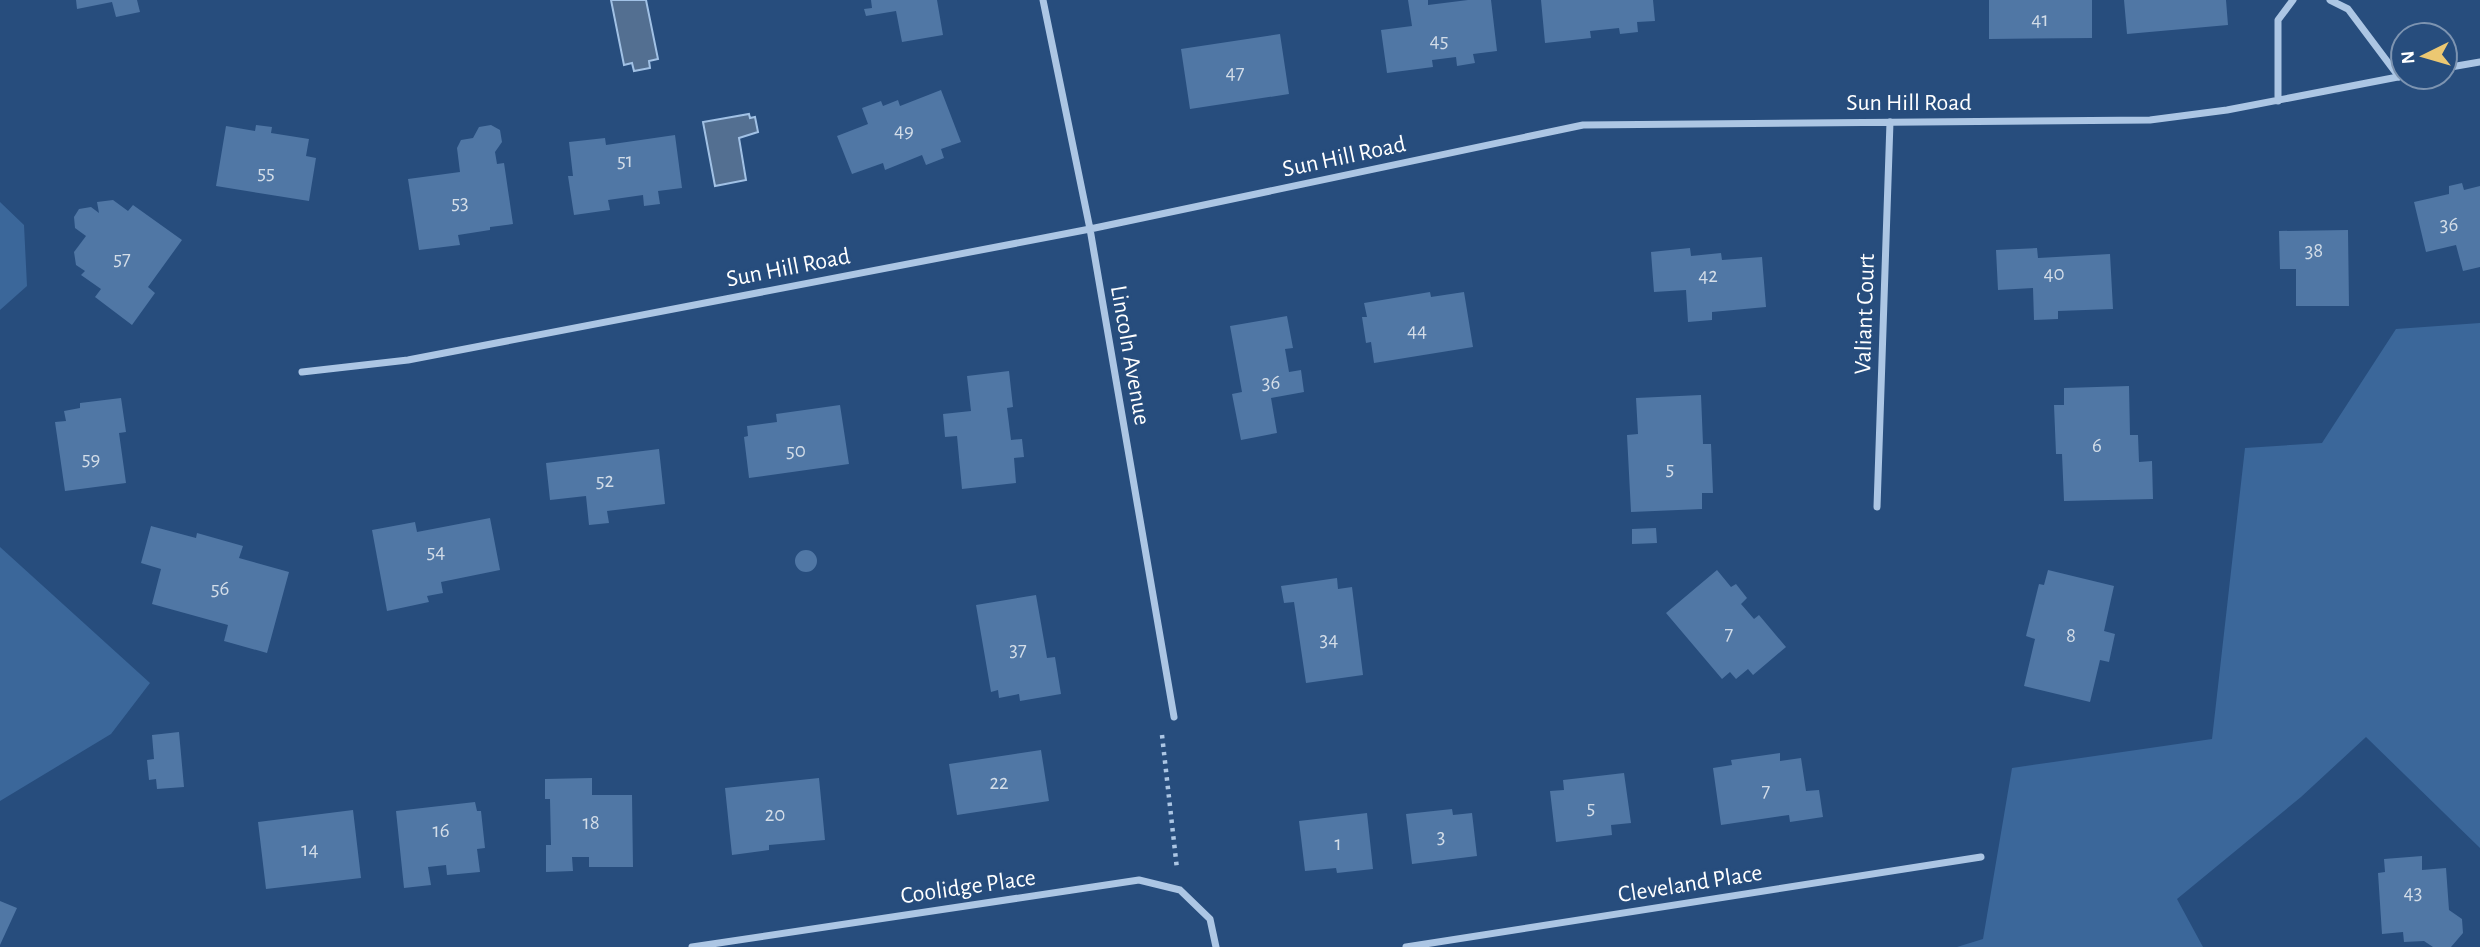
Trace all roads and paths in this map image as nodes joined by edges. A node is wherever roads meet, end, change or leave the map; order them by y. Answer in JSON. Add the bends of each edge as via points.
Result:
{"nodes":[{"id":1,"x":1044,"y":0,"type":"edge"},
{"id":2,"x":2293,"y":0,"type":"edge"},
{"id":3,"x":2330,"y":0,"type":"edge"},
{"id":4,"x":2389,"y":62,"type":"edge"},
{"id":5,"x":2480,"y":62,"type":"edge"},
{"id":6,"x":2459,"y":66,"type":"edge"},
{"id":7,"x":2389,"y":79,"type":"edge"},
{"id":8,"x":2278,"y":101,"type":"junction"},
{"id":9,"x":1890,"y":122,"type":"junction"},
{"id":10,"x":1090,"y":229,"type":"junction"},
{"id":11,"x":302,"y":372,"type":"dead end"},
{"id":12,"x":1877,"y":507,"type":"dead end"},
{"id":13,"x":1174,"y":717,"type":"joint"},
{"id":14,"x":1981,"y":857,"type":"dead end"},
{"id":15,"x":1180,"y":890,"type":"junction"},
{"id":16,"x":692,"y":947,"type":"edge"},
{"id":17,"x":1216,"y":947,"type":"edge"},
{"id":18,"x":1406,"y":947,"type":"edge"}],
"edges":[{"from":1,"to":10,"type":"street","name":"Lincoln Avenue"},
{"from":2,"to":8,"type":"street","via":[[2278,20]]},
{"from":3,"to":4,"type":"street","via":[[2348,9]]},
{"from":5,"to":6,"type":"street"},
{"from":7,"to":8,"type":"street","name":"Sun Hill Road"},
{"from":8,"to":9,"type":"street","name":"Sun Hill Road","via":[[2150,120]]},
{"from":9,"to":10,"type":"street","name":"Sun Hill Road","via":[[1583,125]]},
{"from":9,"to":12,"type":"street","name":"Valiant Court"},
{"from":10,"to":11,"type":"street","name":"Sun Hill Road","via":[[408,360]]},
{"from":10,"to":13,"type":"street","name":"Lincoln Avenue"},
{"from":13,"to":15,"type":"path","via":[[1161,732]]},
{"from":14,"to":18,"type":"street","name":"Cleveland Place"},
{"from":15,"to":16,"type":"street","name":"Coolidge Place","via":[[1139,880]]},
{"from":15,"to":17,"type":"street","via":[[1210,919]]}]}
